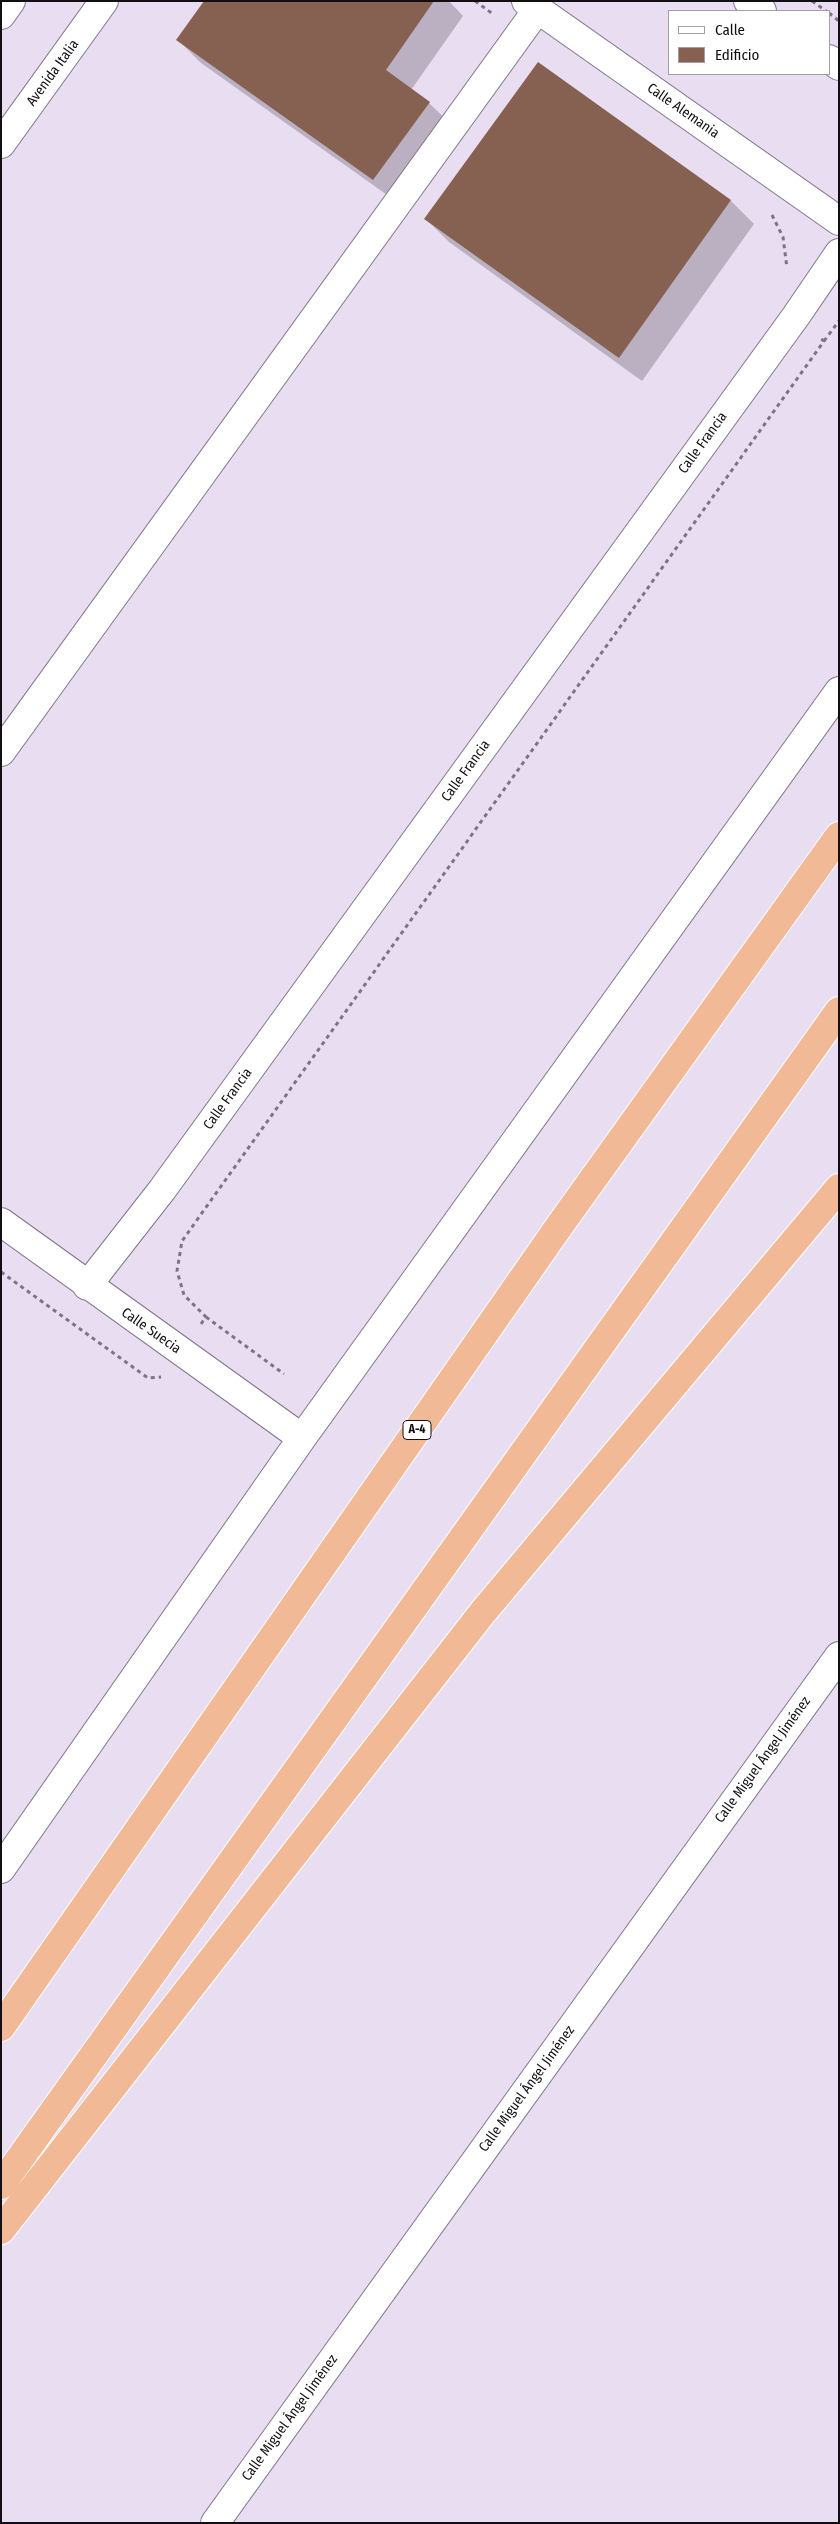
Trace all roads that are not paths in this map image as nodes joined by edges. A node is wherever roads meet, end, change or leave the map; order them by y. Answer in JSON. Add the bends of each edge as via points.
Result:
{"nodes":[{"id":1,"x":11,"y":1,"type":"edge"},
{"id":2,"x":104,"y":1,"type":"edge"},
{"id":3,"x":748,"y":1,"type":"edge"},
{"id":4,"x":532,"y":5,"type":"edge"},
{"id":5,"x":761,"y":10,"type":"edge"},
{"id":6,"x":1,"y":15,"type":"edge"},
{"id":7,"x":1,"y":144,"type":"edge"},
{"id":8,"x":839,"y":221,"type":"edge"},
{"id":9,"x":839,"y":253,"type":"edge"},
{"id":10,"x":839,"y":691,"type":"edge"},
{"id":11,"x":1,"y":752,"type":"edge"},
{"id":12,"x":839,"y":836,"type":"edge"},
{"id":13,"x":839,"y":1011,"type":"edge"},
{"id":14,"x":839,"y":1188,"type":"edge"},
{"id":15,"x":1,"y":1222,"type":"edge"},
{"id":16,"x":87,"y":1286,"type":"junction"},
{"id":17,"x":302,"y":1438,"type":"junction"},
{"id":18,"x":839,"y":1656,"type":"edge"},
{"id":19,"x":1,"y":1869,"type":"edge"},
{"id":20,"x":1,"y":2027,"type":"edge"},
{"id":21,"x":1,"y":2185,"type":"edge"},
{"id":22,"x":1,"y":2230,"type":"edge"},
{"id":23,"x":215,"y":2523,"type":"edge"}],
"edges":[{"from":1,"to":6,"type":"street"},
{"from":2,"to":7,"type":"street","name":"Avenida Italia"},
{"from":3,"to":5,"type":"street"},
{"from":4,"to":8,"type":"street","name":"Calle Alemania"},
{"from":4,"to":11,"type":"street"},
{"from":9,"to":16,"type":"street","name":"Calle Francia","via":[[162,1190]]},
{"from":10,"to":17,"type":"street"},
{"from":12,"to":20,"type":"highway","number":"A-4","via":[[560,1225]]},
{"from":13,"to":21,"type":"highway"},
{"from":14,"to":22,"type":"highway","via":[[483,1612]]},
{"from":15,"to":16,"type":"street","name":"Calle Suecia"},
{"from":16,"to":17,"type":"street","name":"Calle Suecia"},
{"from":17,"to":19,"type":"street"},
{"from":18,"to":23,"type":"street","name":"Calle Miguel Ángel Jiménez"}]}
